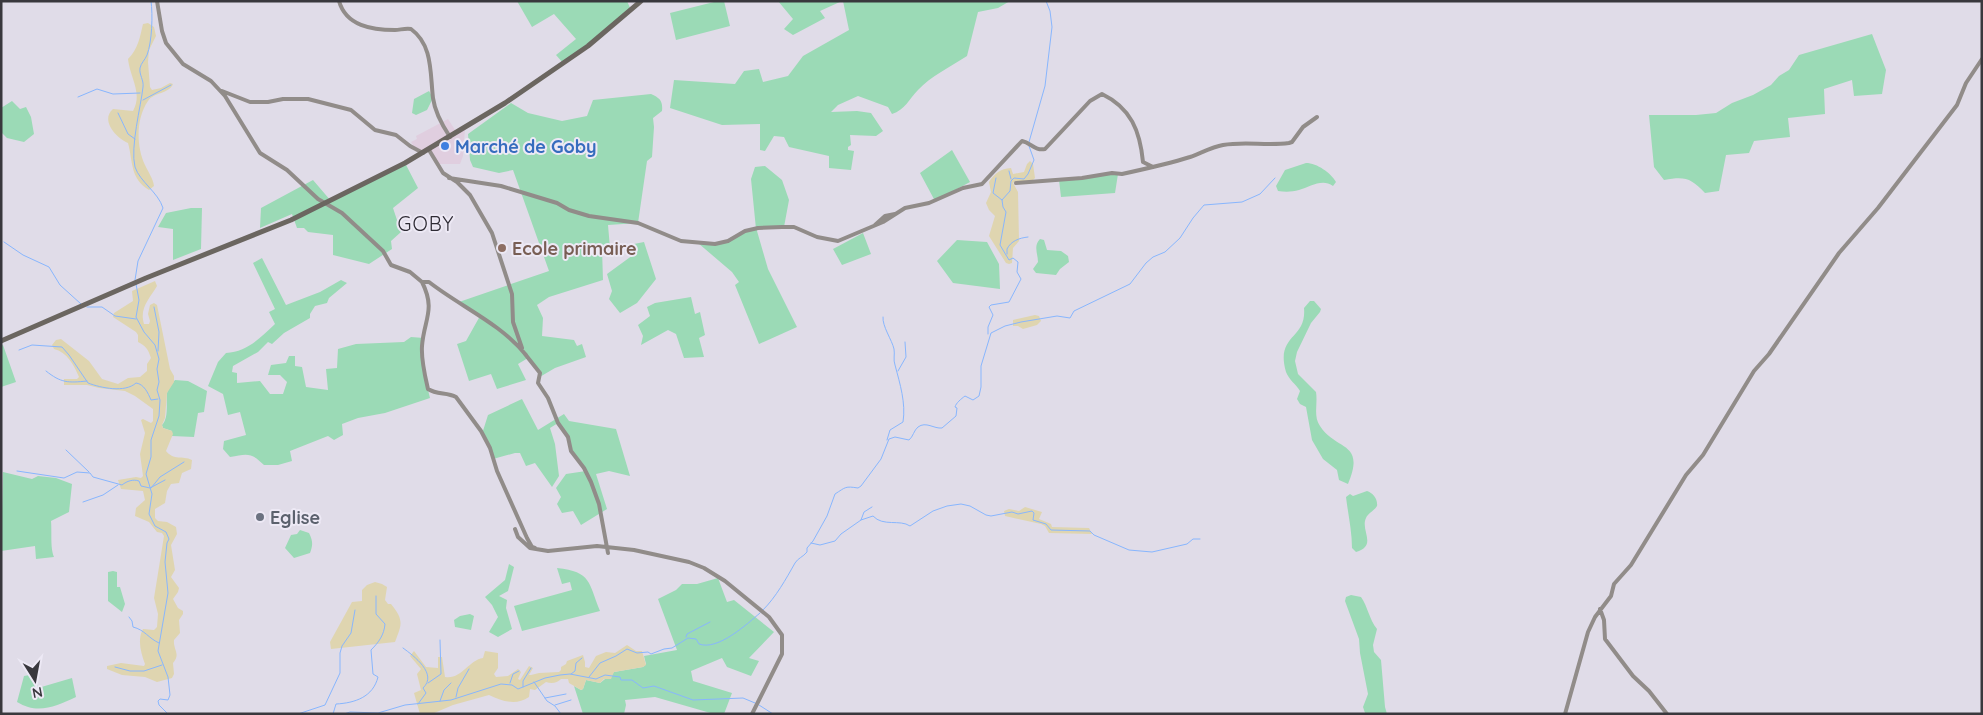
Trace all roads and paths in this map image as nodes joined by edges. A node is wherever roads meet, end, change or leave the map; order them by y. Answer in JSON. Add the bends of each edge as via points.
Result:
{"nodes":[{"id":1,"x":157,"y":1,"type":"edge"},
{"id":2,"x":339,"y":1,"type":"edge"},
{"id":3,"x":641,"y":1,"type":"edge"},
{"id":4,"x":1982,"y":59,"type":"edge"},
{"id":5,"x":220,"y":90,"type":"junction"},
{"id":6,"x":1317,"y":117,"type":"dead end"},
{"id":7,"x":450,"y":137,"type":"junction"},
{"id":8,"x":427,"y":152,"type":"junction"},
{"id":9,"x":1153,"y":167,"type":"junction"},
{"id":10,"x":450,"y":178,"type":"junction"},
{"id":11,"x":1016,"y":183,"type":"dead end"},
{"id":12,"x":326,"y":203,"type":"junction"},
{"id":13,"x":422,"y":282,"type":"junction"},
{"id":14,"x":1,"y":341,"type":"edge"},
{"id":15,"x":526,"y":355,"type":"junction"},
{"id":16,"x":515,"y":529,"type":"dead end"},
{"id":17,"x":606,"y":547,"type":"junction"},
{"id":18,"x":538,"y":550,"type":"junction"},
{"id":19,"x":608,"y":553,"type":"dead end"},
{"id":20,"x":1600,"y":609,"type":"junction"},
{"id":21,"x":752,"y":714,"type":"edge"},
{"id":22,"x":1565,"y":714,"type":"edge"},
{"id":23,"x":1667,"y":714,"type":"edge"}],
"edges":[{"from":1,"to":5,"type":"street","via":[[166,42],[183,64]]},
{"from":2,"to":7,"type":"street","via":[[344,12],[356,24],[394,30],[411,29],[422,39],[429,58],[436,113]]},
{"from":3,"to":7,"type":"main road","via":[[588,46]]},
{"from":4,"to":20,"type":"street","via":[[1957,104],[1878,208],[1839,252],[1754,371],[1703,455],[1686,475]]},
{"from":5,"to":8,"type":"street","via":[[250,102],[308,100],[351,110],[374,130],[396,135],[410,146]]},
{"from":5,"to":12,"type":"street","via":[[260,153],[279,164]]},
{"from":6,"to":9,"type":"street","via":[[1289,143],[1251,142],[1220,146]]},
{"from":7,"to":8,"type":"main road"},
{"from":8,"to":10,"type":"street"},
{"from":8,"to":12,"type":"main road"},
{"from":9,"to":10,"type":"street","via":[[1143,162],[1141,141],[1132,120],[1115,100],[1102,94],[1090,101],[1045,150],[1038,150],[1022,141],[982,184],[954,190],[929,203],[905,208],[874,227],[838,240],[782,227],[745,231],[715,244],[681,241],[638,223],[589,216],[569,210],[557,202],[501,186]]},
{"from":9,"to":11,"type":"street","via":[[1122,174]]},
{"from":10,"to":15,"type":"street","via":[[470,194],[492,233],[512,294],[516,336]]},
{"from":12,"to":13,"type":"street","via":[[369,237],[383,251],[389,264],[410,272]]},
{"from":12,"to":14,"type":"main road"},
{"from":13,"to":15,"type":"street","via":[[429,282],[475,312],[513,340]]},
{"from":13,"to":18,"type":"street","via":[[430,306],[422,346],[428,389],[456,397],[481,431],[527,538]]},
{"from":15,"to":17,"type":"street","via":[[540,373],[538,383],[568,437],[571,451],[591,482],[599,504]]},
{"from":16,"to":18,"type":"street","via":[[524,544]]},
{"from":17,"to":18,"type":"street"},
{"from":17,"to":19,"type":"street"},
{"from":17,"to":21,"type":"street","via":[[634,550],[704,568],[769,617],[782,635],[783,649]]},
{"from":20,"to":22,"type":"street","via":[[1588,632]]},
{"from":20,"to":23,"type":"street","via":[[1605,639]]}]}
